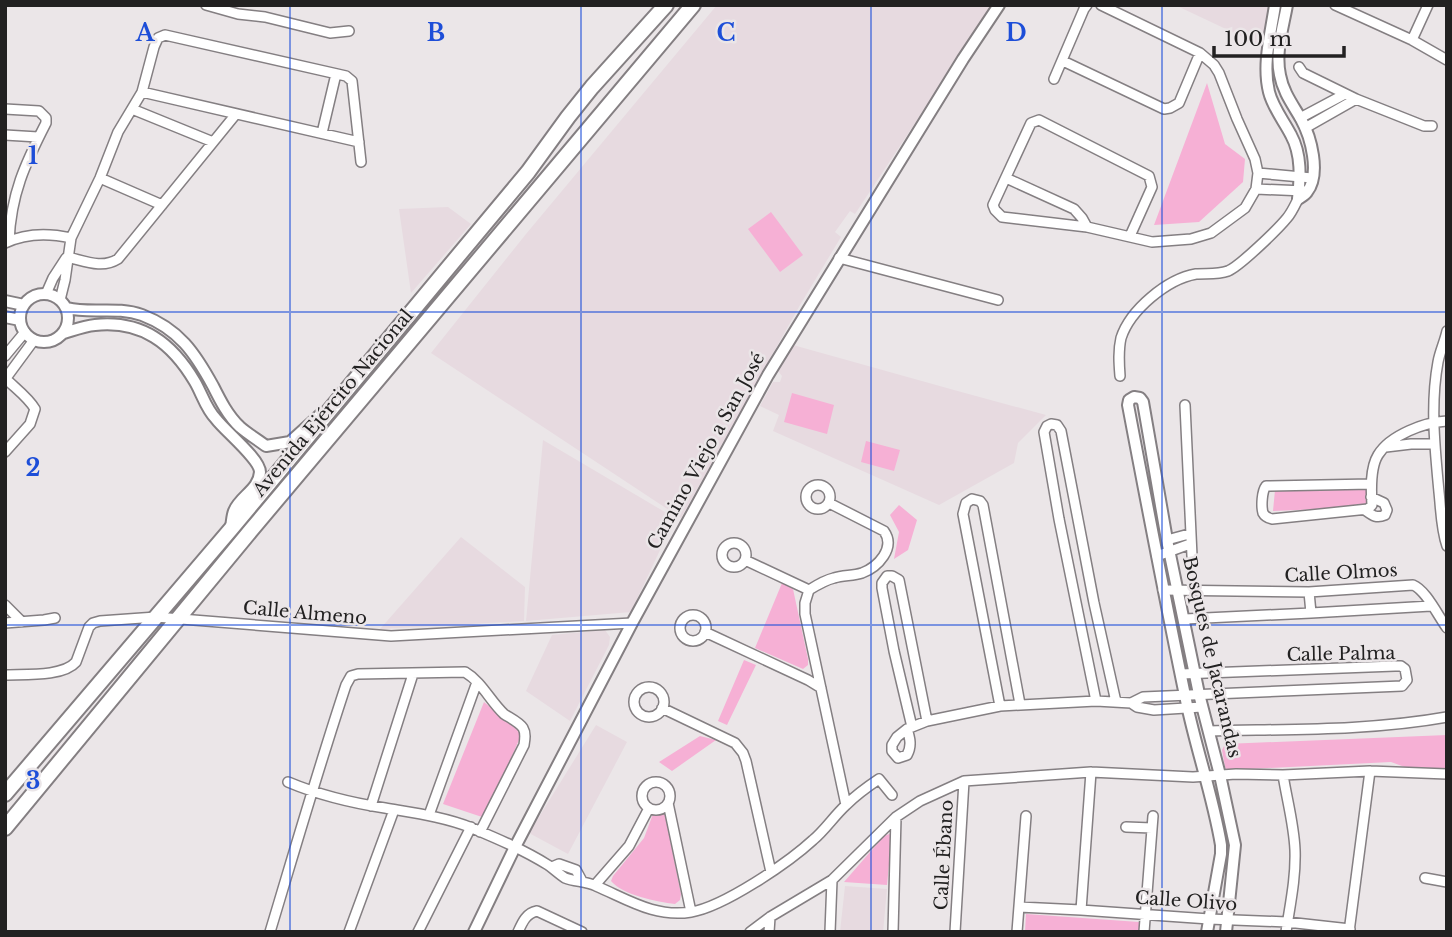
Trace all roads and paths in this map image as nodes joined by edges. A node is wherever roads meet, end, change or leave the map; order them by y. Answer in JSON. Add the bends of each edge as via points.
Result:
{"nodes":[{"id":1,"x":206,"y":5,"type":"edge"},
{"id":2,"x":666,"y":5,"type":"edge"},
{"id":3,"x":693,"y":5,"type":"edge"},
{"id":4,"x":999,"y":5,"type":"edge"},
{"id":5,"x":1101,"y":5,"type":"edge"},
{"id":6,"x":1275,"y":5,"type":"edge"},
{"id":7,"x":1287,"y":5,"type":"edge"},
{"id":8,"x":1335,"y":5,"type":"edge"},
{"id":9,"x":1428,"y":5,"type":"edge"},
{"id":10,"x":1086,"y":7,"type":"edge"},
{"id":11,"x":349,"y":31,"type":"dead end"},
{"id":12,"x":1412,"y":40,"type":"junction"},
{"id":13,"x":1200,"y":52,"type":"junction"},
{"id":14,"x":1447,"y":60,"type":"edge"},
{"id":15,"x":1063,"y":61,"type":"junction"},
{"id":16,"x":1299,"y":67,"type":"dead end"},
{"id":17,"x":336,"y":74,"type":"junction"},
{"id":18,"x":1054,"y":79,"type":"dead end"},
{"id":19,"x":142,"y":92,"type":"junction"},
{"id":20,"x":1345,"y":94,"type":"junction"},
{"id":21,"x":1356,"y":99,"type":"junction"},
{"id":22,"x":5,"y":109,"type":"edge"},
{"id":23,"x":132,"y":109,"type":"junction"},
{"id":24,"x":236,"y":114,"type":"junction"},
{"id":25,"x":1303,"y":123,"type":"junction"},
{"id":26,"x":1432,"y":127,"type":"dead end"},
{"id":27,"x":322,"y":133,"type":"junction"},
{"id":28,"x":5,"y":135,"type":"edge"},
{"id":29,"x":38,"y":137,"type":"junction"},
{"id":30,"x":213,"y":142,"type":"junction"},
{"id":31,"x":359,"y":142,"type":"junction"},
{"id":32,"x":361,"y":162,"type":"dead end"},
{"id":33,"x":528,"y":172,"type":"junction"},
{"id":34,"x":1258,"y":173,"type":"junction"},
{"id":35,"x":1006,"y":177,"type":"junction"},
{"id":36,"x":100,"y":178,"type":"junction"},
{"id":37,"x":1306,"y":178,"type":"junction"},
{"id":38,"x":1256,"y":189,"type":"junction"},
{"id":39,"x":1302,"y":194,"type":"junction"},
{"id":40,"x":9,"y":202,"type":"edge"},
{"id":41,"x":162,"y":205,"type":"junction"},
{"id":42,"x":496,"y":208,"type":"junction"},
{"id":43,"x":520,"y":212,"type":"junction"},
{"id":44,"x":1087,"y":227,"type":"junction"},
{"id":45,"x":1130,"y":236,"type":"junction"},
{"id":46,"x":71,"y":238,"type":"junction"},
{"id":47,"x":7,"y":242,"type":"edge"},
{"id":48,"x":484,"y":254,"type":"junction"},
{"id":49,"x":67,"y":257,"type":"junction"},
{"id":50,"x":839,"y":258,"type":"junction"},
{"id":51,"x":46,"y":294,"type":"junction"},
{"id":52,"x":998,"y":300,"type":"dead end"},
{"id":53,"x":5,"y":301,"type":"edge"},
{"id":54,"x":64,"y":304,"type":"junction"},
{"id":55,"x":24,"y":305,"type":"junction"},
{"id":56,"x":5,"y":317,"type":"edge"},
{"id":57,"x":20,"y":320,"type":"junction"},
{"id":58,"x":172,"y":330,"type":"junction"},
{"id":59,"x":1447,"y":331,"type":"edge"},
{"id":60,"x":24,"y":332,"type":"junction"},
{"id":61,"x":64,"y":333,"type":"junction"},
{"id":62,"x":34,"y":340,"type":"junction"},
{"id":63,"x":165,"y":342,"type":"junction"},
{"id":64,"x":5,"y":356,"type":"edge"},
{"id":65,"x":1443,"y":359,"type":"edge"},
{"id":66,"x":1120,"y":376,"type":"dead end"},
{"id":67,"x":6,"y":378,"type":"edge"},
{"id":68,"x":1185,"y":405,"type":"dead end"},
{"id":69,"x":332,"y":407,"type":"junction"},
{"id":70,"x":1447,"y":421,"type":"edge"},
{"id":71,"x":1434,"y":422,"type":"junction"},
{"id":72,"x":1410,"y":431,"type":"junction"},
{"id":73,"x":262,"y":444,"type":"junction"},
{"id":74,"x":1411,"y":444,"type":"junction"},
{"id":75,"x":1434,"y":444,"type":"junction"},
{"id":76,"x":1385,"y":447,"type":"junction"},
{"id":77,"x":5,"y":452,"type":"edge"},
{"id":78,"x":253,"y":457,"type":"junction"},
{"id":79,"x":1157,"y":482,"type":"junction"},
{"id":80,"x":1371,"y":484,"type":"junction"},
{"id":81,"x":1143,"y":485,"type":"junction"},
{"id":82,"x":1371,"y":497,"type":"junction"},
{"id":83,"x":829,"y":503,"type":"dead end"},
{"id":84,"x":1365,"y":510,"type":"junction"},
{"id":85,"x":1077,"y":515,"type":"junction"},
{"id":86,"x":1059,"y":519,"type":"junction"},
{"id":87,"x":231,"y":529,"type":"junction"},
{"id":88,"x":1190,"y":539,"type":"junction"},
{"id":89,"x":1169,"y":546,"type":"junction"},
{"id":90,"x":1447,"y":546,"type":"edge"},
{"id":91,"x":1157,"y":556,"type":"junction"},
{"id":92,"x":1192,"y":556,"type":"dead end"},
{"id":93,"x":745,"y":561,"type":"dead end"},
{"id":94,"x":809,"y":590,"type":"junction"},
{"id":95,"x":1163,"y":590,"type":"junction"},
{"id":96,"x":1178,"y":590,"type":"junction"},
{"id":97,"x":1310,"y":592,"type":"junction"},
{"id":98,"x":999,"y":597,"type":"junction"},
{"id":99,"x":981,"y":601,"type":"junction"},
{"id":100,"x":1094,"y":603,"type":"junction"},
{"id":101,"x":5,"y":605,"type":"edge"},
{"id":102,"x":1431,"y":606,"type":"junction"},
{"id":103,"x":1076,"y":607,"type":"junction"},
{"id":104,"x":1311,"y":613,"type":"junction"},
{"id":105,"x":156,"y":617,"type":"junction"},
{"id":106,"x":55,"y":618,"type":"dead end"},
{"id":107,"x":1185,"y":619,"type":"junction"},
{"id":108,"x":178,"y":620,"type":"junction"},
{"id":109,"x":22,"y":622,"type":"junction"},
{"id":110,"x":5,"y":623,"type":"edge"},
{"id":111,"x":632,"y":623,"type":"junction"},
{"id":112,"x":1447,"y":628,"type":"edge"},
{"id":113,"x":705,"y":632,"type":"dead end"},
{"id":114,"x":911,"y":646,"type":"junction"},
{"id":115,"x":894,"y":651,"type":"junction"},
{"id":116,"x":1302,"y":670,"type":"junction"},
{"id":117,"x":1195,"y":673,"type":"junction"},
{"id":118,"x":413,"y":674,"type":"junction"},
{"id":119,"x":1181,"y":674,"type":"junction"},
{"id":120,"x":5,"y":675,"type":"edge"},
{"id":121,"x":477,"y":682,"type":"junction"},
{"id":122,"x":821,"y":688,"type":"junction"},
{"id":123,"x":1303,"y":690,"type":"junction"},
{"id":124,"x":1199,"y":694,"type":"junction"},
{"id":125,"x":1185,"y":695,"type":"junction"},
{"id":126,"x":1097,"y":701,"type":"junction"},
{"id":127,"x":1116,"y":702,"type":"junction"},
{"id":128,"x":1130,"y":703,"type":"junction"},
{"id":129,"x":1020,"y":704,"type":"junction"},
{"id":130,"x":1000,"y":706,"type":"junction"},
{"id":131,"x":1202,"y":707,"type":"junction"},
{"id":132,"x":662,"y":708,"type":"dead end"},
{"id":133,"x":1188,"y":708,"type":"junction"},
{"id":134,"x":1447,"y":718,"type":"edge"},
{"id":135,"x":927,"y":721,"type":"junction"},
{"id":136,"x":1209,"y":731,"type":"junction"},
{"id":137,"x":1370,"y":771,"type":"junction"},
{"id":138,"x":1091,"y":772,"type":"junction"},
{"id":139,"x":1447,"y":774,"type":"edge"},
{"id":140,"x":1220,"y":775,"type":"junction"},
{"id":141,"x":1283,"y":775,"type":"junction"},
{"id":142,"x":1206,"y":776,"type":"junction"},
{"id":143,"x":964,"y":781,"type":"junction"},
{"id":144,"x":288,"y":782,"type":"dead end"},
{"id":145,"x":313,"y":792,"type":"junction"},
{"id":146,"x":5,"y":794,"type":"edge"},
{"id":147,"x":892,"y":795,"type":"dead end"},
{"id":148,"x":668,"y":803,"type":"junction"},
{"id":149,"x":846,"y":805,"type":"junction"},
{"id":150,"x":371,"y":806,"type":"junction"},
{"id":151,"x":649,"y":808,"type":"junction"},
{"id":152,"x":394,"y":810,"type":"junction"},
{"id":153,"x":429,"y":815,"type":"junction"},
{"id":154,"x":1026,"y":816,"type":"dead end"},
{"id":155,"x":1153,"y":816,"type":"dead end"},
{"id":156,"x":896,"y":817,"type":"junction"},
{"id":157,"x":1126,"y":827,"type":"dead end"},
{"id":158,"x":5,"y":828,"type":"edge"},
{"id":159,"x":1152,"y":828,"type":"junction"},
{"id":160,"x":475,"y":830,"type":"junction"},
{"id":161,"x":515,"y":847,"type":"junction"},
{"id":162,"x":771,"y":872,"type":"junction"},
{"id":163,"x":1425,"y":878,"type":"dead end"},
{"id":164,"x":832,"y":880,"type":"junction"},
{"id":165,"x":1447,"y":882,"type":"edge"},
{"id":166,"x":595,"y":885,"type":"junction"},
{"id":167,"x":1019,"y":907,"type":"junction"},
{"id":168,"x":1081,"y":910,"type":"junction"},
{"id":169,"x":691,"y":912,"type":"junction"},
{"id":170,"x":1145,"y":915,"type":"junction"},
{"id":171,"x":770,"y":917,"type":"junction"},
{"id":172,"x":1209,"y":919,"type":"junction"},
{"id":173,"x":1226,"y":926,"type":"edge"},
{"id":174,"x":1287,"y":927,"type":"edge"},
{"id":175,"x":569,"y":929,"type":"edge"},
{"id":176,"x":1350,"y":930,"type":"edge"},
{"id":177,"x":270,"y":932,"type":"edge"},
{"id":178,"x":349,"y":932,"type":"edge"},
{"id":179,"x":418,"y":932,"type":"edge"},
{"id":180,"x":474,"y":932,"type":"edge"},
{"id":181,"x":518,"y":932,"type":"edge"},
{"id":182,"x":582,"y":932,"type":"edge"},
{"id":183,"x":750,"y":932,"type":"edge"},
{"id":184,"x":769,"y":932,"type":"edge"},
{"id":185,"x":830,"y":932,"type":"edge"},
{"id":186,"x":893,"y":932,"type":"edge"},
{"id":187,"x":955,"y":932,"type":"edge"},
{"id":188,"x":1017,"y":932,"type":"edge"},
{"id":189,"x":1144,"y":932,"type":"edge"},
{"id":190,"x":1207,"y":932,"type":"edge"}],
"edges":[{"from":1,"to":11,"type":"street","via":[[330,33]]},
{"from":2,"to":33,"type":"main road","name":"Avenida Ejército Nacional","via":[[592,87]]},
{"from":3,"to":43,"type":"main road","name":"Avenida Ejército Nacional"},
{"from":4,"to":50,"type":"street","name":"Camino Viejo a San José"},
{"from":5,"to":13,"type":"street"},
{"from":6,"to":37,"type":"street","via":[[1268,88],[1293,138]]},
{"from":7,"to":25,"type":"street","via":[[1279,75]]},
{"from":8,"to":12,"type":"street"},
{"from":9,"to":12,"type":"street"},
{"from":10,"to":15,"type":"street"},
{"from":12,"to":14,"type":"street"},
{"from":13,"to":15,"type":"street","via":[[1179,103],[1164,109]]},
{"from":13,"to":34,"type":"street","via":[[1219,73]]},
{"from":15,"to":18,"type":"street"},
{"from":16,"to":20,"type":"street"},
{"from":17,"to":19,"type":"street","via":[[165,35],[154,47]]},
{"from":17,"to":27,"type":"street"},
{"from":17,"to":31,"type":"street","via":[[352,81]]},
{"from":19,"to":23,"type":"street"},
{"from":19,"to":24,"type":"street"},
{"from":20,"to":21,"type":"street"},
{"from":20,"to":25,"type":"street"},
{"from":21,"to":25,"type":"street"},
{"from":21,"to":26,"type":"street"},
{"from":22,"to":29,"type":"street","via":[[39,111],[46,123]]},
{"from":23,"to":30,"type":"street"},
{"from":23,"to":36,"type":"street"},
{"from":24,"to":27,"type":"street"},
{"from":24,"to":30,"type":"street"},
{"from":25,"to":37,"type":"street","via":[[1313,155]]},
{"from":27,"to":31,"type":"street"},
{"from":28,"to":29,"type":"street"},
{"from":29,"to":40,"type":"street"},
{"from":30,"to":41,"type":"street"},
{"from":31,"to":32,"type":"street"},
{"from":33,"to":42,"type":"main road","name":"Avenida Ejército Nacional"},
{"from":33,"to":43,"type":"main road","via":[[512,198]]},
{"from":34,"to":37,"type":"street"},
{"from":34,"to":38,"type":"street"},
{"from":35,"to":44,"type":"street","via":[[1074,209]]},
{"from":35,"to":44,"type":"street","via":[[993,205],[1002,217]]},
{"from":35,"to":45,"type":"street","via":[[1028,126],[1039,120],[1149,176],[1152,187]]},
{"from":36,"to":41,"type":"street"},
{"from":36,"to":46,"type":"street"},
{"from":37,"to":39,"type":"street"},
{"from":38,"to":39,"type":"street"},
{"from":38,"to":45,"type":"street","via":[[1245,208],[1211,233],[1152,242]]},
{"from":39,"to":66,"type":"street","via":[[1289,216],[1239,264],[1228,271],[1183,278],[1148,300],[1125,328]]},
{"from":40,"to":47,"type":"street"},
{"from":41,"to":49,"type":"street","via":[[110,264]]},
{"from":42,"to":48,"type":"main road"},
{"from":42,"to":69,"type":"main road","name":"Avenida Ejército Nacional"},
{"from":43,"to":48,"type":"main road","name":"Avenida Ejército Nacional"},
{"from":44,"to":45,"type":"street"},
{"from":46,"to":47,"type":"street","via":[[34,235]]},
{"from":46,"to":49,"type":"street"},
{"from":48,"to":108,"type":"main road","name":"Avenida Ejército Nacional"},
{"from":49,"to":51,"type":"street"},
{"from":49,"to":54,"type":"street"},
{"from":50,"to":52,"type":"street"},
{"from":50,"to":111,"type":"street","name":"Camino Viejo a San José","via":[[768,375]]},
{"from":51,"to":54,"type":"street"},
{"from":51,"to":55,"type":"street"},
{"from":53,"to":55,"type":"street"},
{"from":54,"to":58,"type":"street","via":[[79,312],[127,311]]},
{"from":54,"to":61,"type":"street","via":[[68,321]]},
{"from":55,"to":57,"type":"street"},
{"from":56,"to":57,"type":"street"},
{"from":57,"to":60,"type":"street"},
{"from":58,"to":63,"type":"street"},
{"from":58,"to":73,"type":"street","via":[[202,366],[239,426]]},
{"from":59,"to":65,"type":"street"},
{"from":60,"to":62,"type":"street"},
{"from":60,"to":64,"type":"street"},
{"from":61,"to":62,"type":"street","via":[[50,342]]},
{"from":61,"to":63,"type":"street","via":[[115,324]]},
{"from":62,"to":67,"type":"street"},
{"from":63,"to":78,"type":"street","via":[[213,416]]},
{"from":65,"to":71,"type":"street"},
{"from":67,"to":77,"type":"street","via":[[35,410],[30,424]]},
{"from":68,"to":88,"type":"street"},
{"from":69,"to":73,"type":"street","via":[[290,442]]},
{"from":69,"to":87,"type":"main road","name":"Avenida Ejército Nacional"},
{"from":70,"to":71,"type":"street"},
{"from":71,"to":72,"type":"street"},
{"from":71,"to":75,"type":"street"},
{"from":72,"to":74,"type":"street"},
{"from":72,"to":76,"type":"street"},
{"from":73,"to":78,"type":"street"},
{"from":74,"to":75,"type":"street"},
{"from":74,"to":76,"type":"street"},
{"from":75,"to":90,"type":"street"},
{"from":76,"to":80,"type":"street","via":[[1377,457]]},
{"from":78,"to":87,"type":"street","via":[[260,472],[257,484],[235,510]]},
{"from":79,"to":81,"type":"street"},
{"from":79,"to":81,"type":"street","name":"Bosques de Jacarandas","via":[[1143,402],[1134,397],[1128,405]]},
{"from":79,"to":89,"type":"street","name":"Bosques de Jacarandas"},
{"from":80,"to":82,"type":"street"},
{"from":80,"to":84,"type":"street","via":[[1270,485],[1263,490],[1263,512],[1272,519]]},
{"from":81,"to":91,"type":"street"},
{"from":82,"to":84,"type":"street","via":[[1371,507]]},
{"from":82,"to":84,"type":"street","via":[[1384,503],[1385,515],[1374,517]]},
{"from":83,"to":94,"type":"street","via":[[884,531],[888,547],[870,569]]},
{"from":85,"to":86,"type":"street"},
{"from":85,"to":86,"type":"street","via":[[1061,430],[1051,424],[1044,432]]},
{"from":85,"to":100,"type":"street"},
{"from":86,"to":103,"type":"street"},
{"from":87,"to":105,"type":"main road","name":"Avenida Ejército Nacional"},
{"from":88,"to":89,"type":"street"},
{"from":88,"to":92,"type":"street"},
{"from":89,"to":91,"type":"street"},
{"from":89,"to":96,"type":"street","name":"Bosques de Jacarandas"},
{"from":91,"to":95,"type":"street"},
{"from":93,"to":94,"type":"street"},
{"from":94,"to":122,"type":"street","via":[[805,614]]},
{"from":95,"to":96,"type":"street","name":"Calle Olmos"},
{"from":95,"to":119,"type":"street"},
{"from":96,"to":97,"type":"street","name":"Calle Olmos"},
{"from":96,"to":107,"type":"street","name":"Bosques de Jacarandas"},
{"from":97,"to":102,"type":"street","name":"Calle Olmos","via":[[1413,585],[1424,592]]},
{"from":97,"to":104,"type":"street"},
{"from":98,"to":99,"type":"street"},
{"from":98,"to":99,"type":"street","via":[[982,505],[972,499],[963,514]]},
{"from":98,"to":129,"type":"street"},
{"from":99,"to":130,"type":"street"},
{"from":100,"to":103,"type":"street"},
{"from":100,"to":127,"type":"street"},
{"from":101,"to":109,"type":"street"},
{"from":102,"to":104,"type":"street"},
{"from":102,"to":112,"type":"street"},
{"from":103,"to":126,"type":"street"},
{"from":104,"to":107,"type":"street"},
{"from":105,"to":108,"type":"street","name":"Calle Almeno"},
{"from":105,"to":120,"type":"street","name":"Calle Almeno","via":[[93,623],[76,662],[67,670]]},
{"from":105,"to":146,"type":"main road","name":"Avenida Ejército Nacional"},
{"from":106,"to":109,"type":"street"},
{"from":107,"to":117,"type":"street","name":"Bosques de Jacarandas"},
{"from":108,"to":111,"type":"street","name":"Calle Almeno","via":[[391,636]]},
{"from":108,"to":158,"type":"main road","name":"Avenida Ejército Nacional"},
{"from":109,"to":110,"type":"street"},
{"from":111,"to":161,"type":"street","name":"Camino Viejo a San José"},
{"from":113,"to":122,"type":"street"},
{"from":114,"to":115,"type":"street"},
{"from":114,"to":115,"type":"street","via":[[899,580],[887,576],[882,588]]},
{"from":114,"to":135,"type":"street"},
{"from":115,"to":135,"type":"street","via":[[909,728]]},
{"from":116,"to":117,"type":"street","name":"Calle Palma"},
{"from":116,"to":123,"type":"street"},
{"from":116,"to":123,"type":"street","name":"Calle Palma","via":[[1395,666],[1403,667],[1407,674],[1402,686]]},
{"from":117,"to":119,"type":"street","name":"Calle Palma"},
{"from":117,"to":124,"type":"street","name":"Bosques de Jacarandas"},
{"from":118,"to":121,"type":"street","via":[[458,671]]},
{"from":118,"to":145,"type":"street","via":[[351,676]]},
{"from":118,"to":150,"type":"street"},
{"from":119,"to":125,"type":"street"},
{"from":121,"to":153,"type":"street"},
{"from":121,"to":160,"type":"street","via":[[523,728],[525,736]]},
{"from":122,"to":149,"type":"street"},
{"from":123,"to":124,"type":"street","name":"Calle Palma"},
{"from":124,"to":125,"type":"street","name":"Calle Palma"},
{"from":124,"to":131,"type":"street","name":"Bosques de Jacarandas"},
{"from":125,"to":128,"type":"street","name":"Calle Palma","via":[[1143,697]]},
{"from":125,"to":133,"type":"street"},
{"from":126,"to":127,"type":"street"},
{"from":126,"to":129,"type":"street"},
{"from":127,"to":128,"type":"street"},
{"from":128,"to":133,"type":"street","via":[[1154,710]]},
{"from":129,"to":130,"type":"street"},
{"from":130,"to":135,"type":"street"},
{"from":131,"to":133,"type":"street"},
{"from":131,"to":136,"type":"street","name":"Bosques de Jacarandas"},
{"from":132,"to":162,"type":"street","via":[[739,747]]},
{"from":133,"to":142,"type":"street"},
{"from":134,"to":136,"type":"street","via":[[1360,727]]},
{"from":136,"to":140,"type":"street","name":"Bosques de Jacarandas"},
{"from":137,"to":139,"type":"street"},
{"from":137,"to":141,"type":"street"},
{"from":137,"to":176,"type":"street"},
{"from":138,"to":142,"type":"street"},
{"from":138,"to":143,"type":"street"},
{"from":138,"to":168,"type":"street"},
{"from":140,"to":141,"type":"street"},
{"from":140,"to":142,"type":"street"},
{"from":140,"to":173,"type":"street","name":"Bosques de Jacarandas","via":[[1235,845]]},
{"from":141,"to":174,"type":"street","via":[[1295,853]]},
{"from":142,"to":172,"type":"street","via":[[1221,854]]},
{"from":143,"to":156,"type":"street"},
{"from":143,"to":187,"type":"street","name":"Calle Ébano"},
{"from":144,"to":145,"type":"street"},
{"from":145,"to":150,"type":"street"},
{"from":145,"to":177,"type":"street"},
{"from":147,"to":149,"type":"street","via":[[879,779]]},
{"from":148,"to":151,"type":"street","via":[[657,810]]},
{"from":148,"to":151,"type":"street","via":[[666,786],[653,782],[642,796]]},
{"from":148,"to":169,"type":"street"},
{"from":149,"to":162,"type":"street","via":[[813,840]]},
{"from":150,"to":152,"type":"street"},
{"from":151,"to":166,"type":"street","via":[[629,846]]},
{"from":152,"to":153,"type":"street"},
{"from":152,"to":178,"type":"street"},
{"from":153,"to":160,"type":"street"},
{"from":154,"to":167,"type":"street"},
{"from":155,"to":159,"type":"street"},
{"from":156,"to":164,"type":"street"},
{"from":156,"to":186,"type":"street"},
{"from":157,"to":159,"type":"street"},
{"from":159,"to":170,"type":"street"},
{"from":160,"to":161,"type":"street"},
{"from":160,"to":179,"type":"street"},
{"from":161,"to":166,"type":"street","via":[[552,867],[559,864],[576,870],[582,881]]},
{"from":161,"to":180,"type":"street","name":"Camino Viejo a San José"},
{"from":162,"to":169,"type":"street","via":[[715,904]]},
{"from":163,"to":165,"type":"street"},
{"from":164,"to":171,"type":"street"},
{"from":164,"to":185,"type":"street"},
{"from":166,"to":169,"type":"street","via":[[649,910]]},
{"from":167,"to":168,"type":"street","name":"Calle Olivo"},
{"from":167,"to":188,"type":"street"},
{"from":168,"to":170,"type":"street","name":"Calle Olivo"},
{"from":170,"to":172,"type":"street","name":"Calle Olivo"},
{"from":170,"to":189,"type":"street"},
{"from":171,"to":183,"type":"street"},
{"from":171,"to":184,"type":"street"},
{"from":172,"to":173,"type":"street","name":"Calle Olivo"},
{"from":172,"to":190,"type":"street"},
{"from":173,"to":174,"type":"street","name":"Calle Olivo"},
{"from":174,"to":176,"type":"street","name":"Calle Olivo"},
{"from":175,"to":181,"type":"street","via":[[537,911],[524,920]]},
{"from":175,"to":182,"type":"street"}]}
